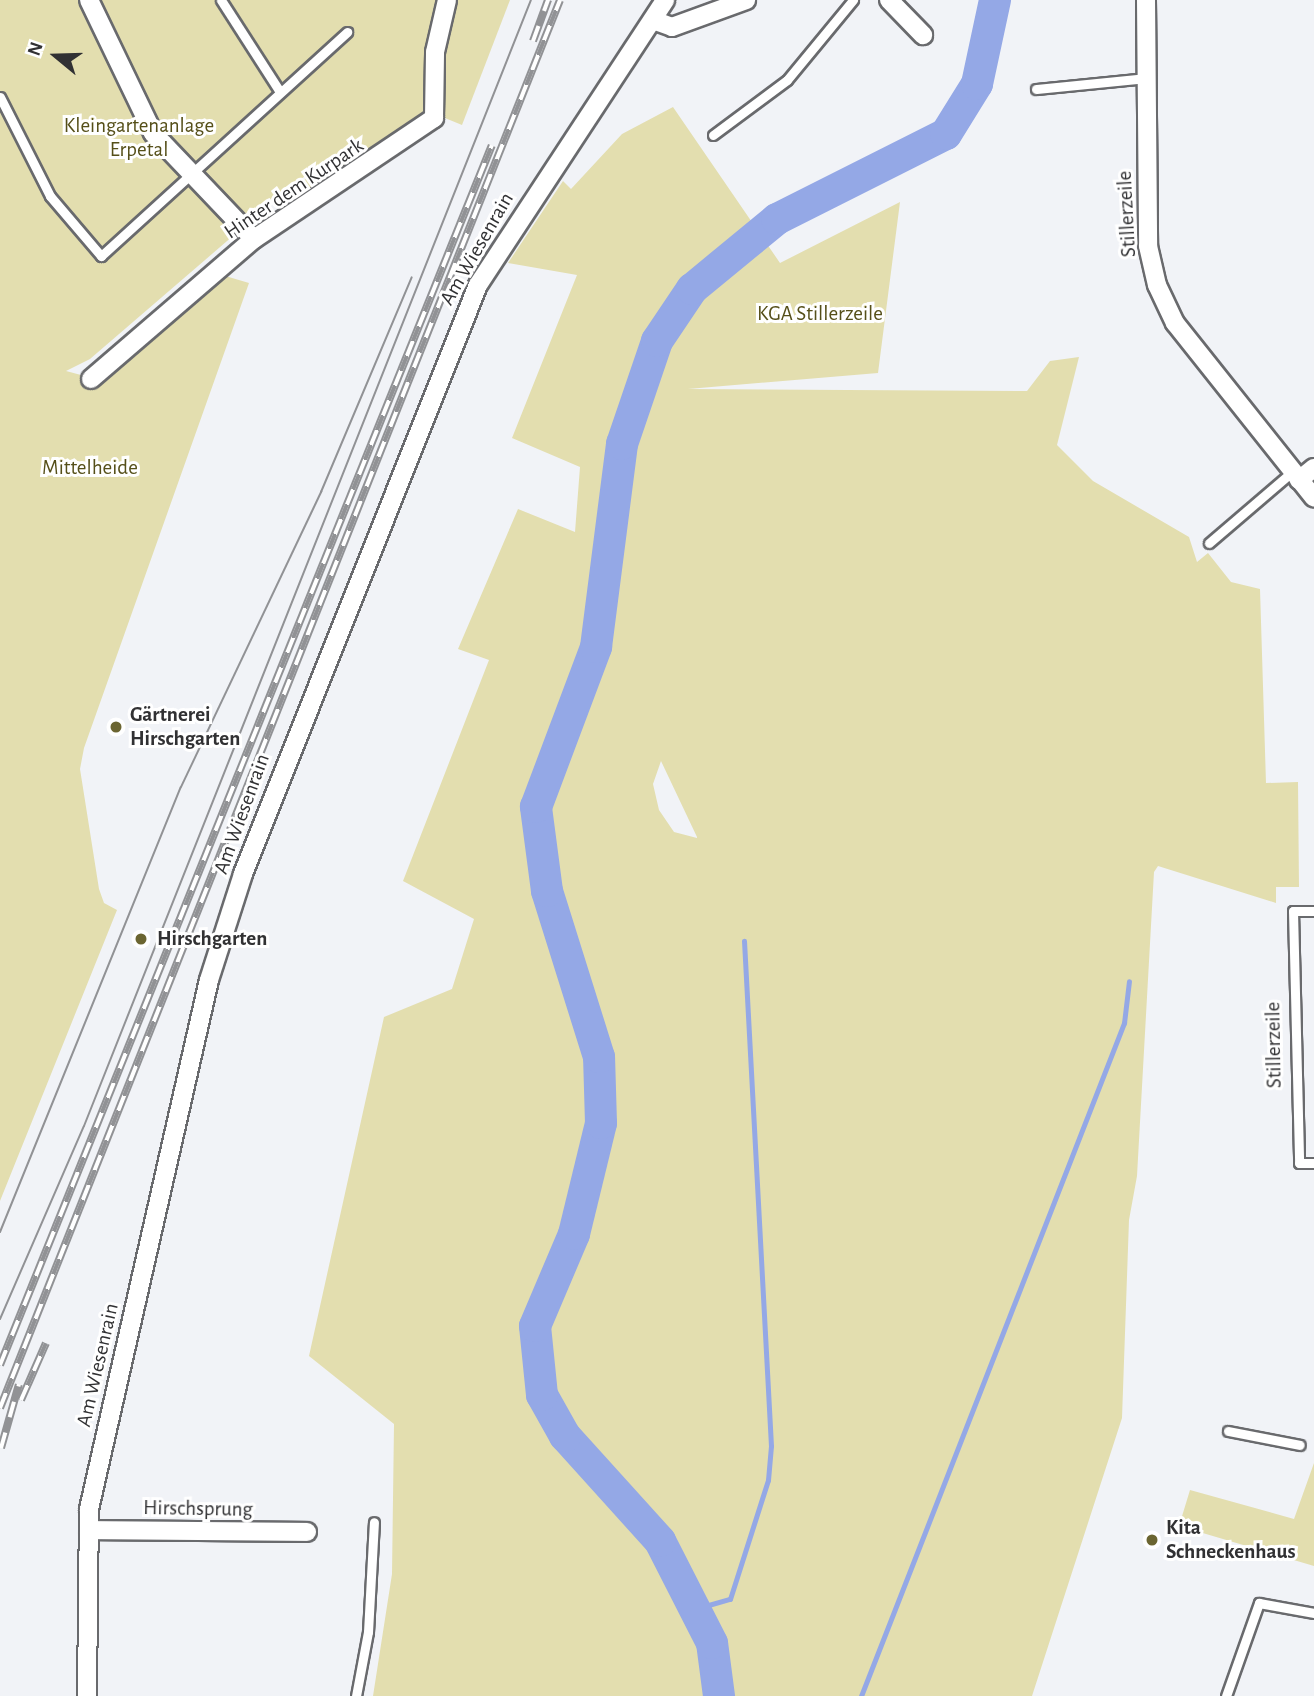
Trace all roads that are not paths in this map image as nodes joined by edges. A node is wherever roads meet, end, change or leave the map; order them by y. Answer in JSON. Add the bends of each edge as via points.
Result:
{"nodes":[{"id":1,"x":89,"y":0,"type":"edge"},
{"id":2,"x":221,"y":0,"type":"edge"},
{"id":3,"x":447,"y":0,"type":"edge"},
{"id":4,"x":665,"y":0,"type":"edge"},
{"id":5,"x":746,"y":0,"type":"edge"},
{"id":6,"x":853,"y":0,"type":"edge"},
{"id":7,"x":889,"y":0,"type":"edge"},
{"id":8,"x":1146,"y":0,"type":"edge"},
{"id":9,"x":653,"y":20,"type":"junction"},
{"id":10,"x":347,"y":32,"type":"dead end"},
{"id":11,"x":923,"y":35,"type":"dead end"},
{"id":12,"x":1147,"y":78,"type":"junction"},
{"id":13,"x":1036,"y":89,"type":"dead end"},
{"id":14,"x":280,"y":92,"type":"junction"},
{"id":15,"x":0,"y":97,"type":"edge"},
{"id":16,"x":713,"y":135,"type":"dead end"},
{"id":17,"x":188,"y":174,"type":"junction"},
{"id":18,"x":254,"y":239,"type":"junction"},
{"id":19,"x":91,"y":379,"type":"dead end"},
{"id":20,"x":1314,"y":468,"type":"edge"},
{"id":21,"x":1296,"y":475,"type":"junction"},
{"id":22,"x":1314,"y":498,"type":"edge"},
{"id":23,"x":1209,"y":543,"type":"dead end"},
{"id":24,"x":1314,"y":911,"type":"edge"},
{"id":25,"x":1314,"y":1163,"type":"edge"},
{"id":26,"x":1227,"y":1431,"type":"dead end"},
{"id":27,"x":1300,"y":1445,"type":"dead end"},
{"id":28,"x":374,"y":1522,"type":"dead end"},
{"id":29,"x":89,"y":1530,"type":"junction"},
{"id":30,"x":307,"y":1532,"type":"dead end"},
{"id":31,"x":1314,"y":1613,"type":"edge"},
{"id":32,"x":87,"y":1696,"type":"edge"},
{"id":33,"x":356,"y":1696,"type":"edge"},
{"id":34,"x":1226,"y":1696,"type":"edge"}],
"edges":[{"from":1,"to":17,"type":"street","via":[[153,133]]},
{"from":2,"to":14,"type":"lane"},
{"from":3,"to":18,"type":"street","name":"Hinter dem Kurpark","via":[[435,52],[434,118]]},
{"from":4,"to":9,"type":"street","name":"Am Wiesenrain"},
{"from":5,"to":9,"type":"street","via":[[672,27]]},
{"from":6,"to":16,"type":"lane","via":[[787,80]]},
{"from":7,"to":11,"type":"street"},
{"from":8,"to":12,"type":"street","name":"Stillerzeile"},
{"from":9,"to":29,"type":"street","name":"Am Wiesenrain","via":[[478,285],[265,815],[209,980]]},
{"from":10,"to":14,"type":"lane"},
{"from":12,"to":13,"type":"lane"},
{"from":12,"to":21,"type":"street","name":"Stillerzeile","via":[[1148,246],[1157,285],[1175,323]]},
{"from":14,"to":17,"type":"lane"},
{"from":15,"to":17,"type":"lane","via":[[50,196],[101,256]]},
{"from":17,"to":18,"type":"street"},
{"from":18,"to":19,"type":"street","name":"Hinter dem Kurpark"},
{"from":20,"to":21,"type":"street"},
{"from":21,"to":22,"type":"street","name":"Stillerzeile"},
{"from":21,"to":23,"type":"lane"},
{"from":24,"to":25,"type":"lane","name":"Stillerzeile","via":[[1293,911],[1299,1163]]},
{"from":26,"to":27,"type":"lane"},
{"from":28,"to":33,"type":"lane","via":[[368,1632]]},
{"from":29,"to":30,"type":"street","name":"Hirschsprung"},
{"from":29,"to":32,"type":"street","name":"Am Wiesenrain"},
{"from":31,"to":34,"type":"lane","via":[[1259,1603]]}]}
